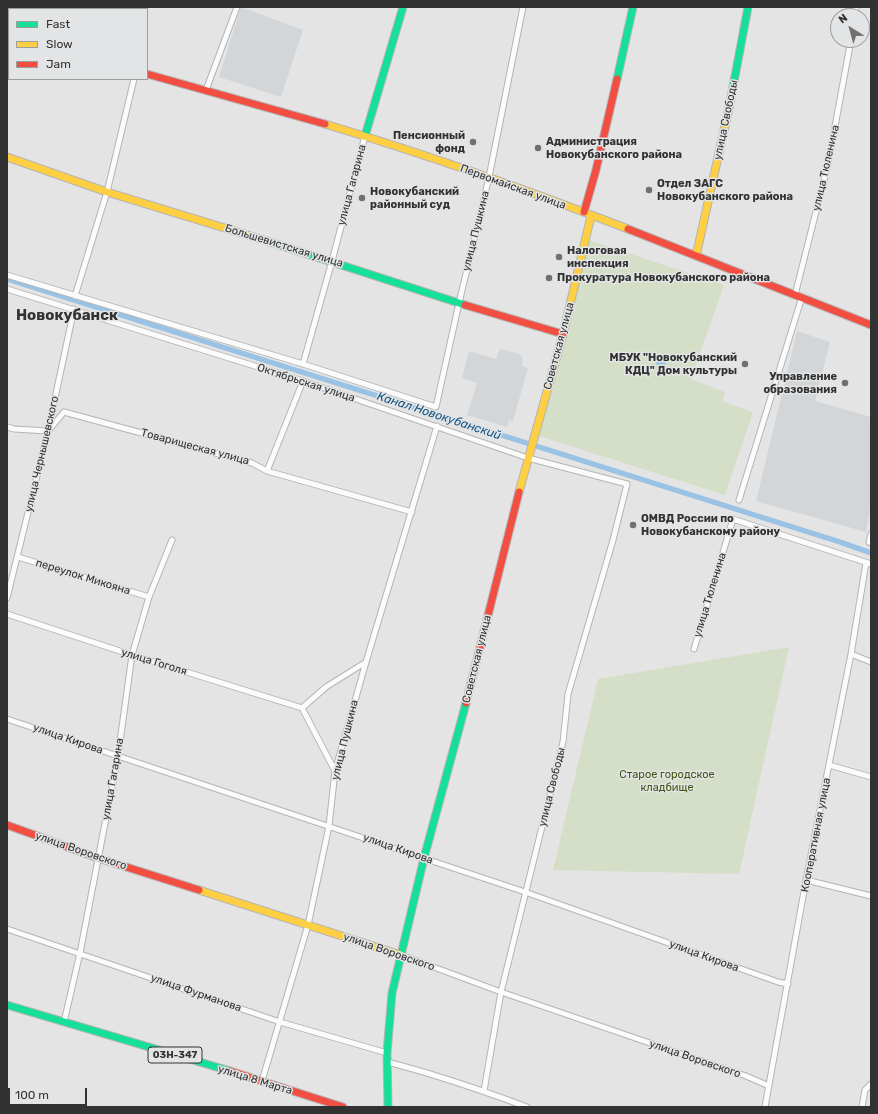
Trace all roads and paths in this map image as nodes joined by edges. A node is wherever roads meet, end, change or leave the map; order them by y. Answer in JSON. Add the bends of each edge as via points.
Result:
{"nodes":[{"id":1,"x":236,"y":7,"type":"edge"},
{"id":2,"x":403,"y":7,"type":"edge"},
{"id":3,"x":523,"y":7,"type":"edge"},
{"id":4,"x":633,"y":7,"type":"edge"},
{"id":5,"x":748,"y":7,"type":"edge"},
{"id":6,"x":8,"y":34,"type":"edge"},
{"id":7,"x":7,"y":44,"type":"edge"},
{"id":8,"x":850,"y":48,"type":"edge"},
{"id":9,"x":148,"y":74,"type":"edge"},
{"id":10,"x":134,"y":80,"type":"edge"},
{"id":11,"x":206,"y":90,"type":"junction"},
{"id":12,"x":365,"y":136,"type":"junction"},
{"id":13,"x":7,"y":157,"type":"edge"},
{"id":14,"x":490,"y":177,"type":"junction"},
{"id":15,"x":107,"y":192,"type":"junction"},
{"id":16,"x":588,"y":214,"type":"junction"},
{"id":17,"x":696,"y":256,"type":"junction"},
{"id":18,"x":332,"y":261,"type":"junction"},
{"id":19,"x":7,"y":275,"type":"edge"},
{"id":20,"x":7,"y":289,"type":"edge"},
{"id":21,"x":75,"y":296,"type":"junction"},
{"id":22,"x":798,"y":296,"type":"junction"},
{"id":23,"x":459,"y":303,"type":"junction"},
{"id":24,"x":74,"y":309,"type":"junction"},
{"id":25,"x":871,"y":325,"type":"edge"},
{"id":26,"x":563,"y":334,"type":"junction"},
{"id":27,"x":303,"y":364,"type":"junction"},
{"id":28,"x":303,"y":381,"type":"junction"},
{"id":29,"x":436,"y":407,"type":"joint"},
{"id":30,"x":436,"y":426,"type":"junction"},
{"id":31,"x":7,"y":428,"type":"edge"},
{"id":32,"x":48,"y":431,"type":"junction"},
{"id":33,"x":528,"y":458,"type":"junction"},
{"id":34,"x":267,"y":471,"type":"junction"},
{"id":35,"x":627,"y":484,"type":"joint"},
{"id":36,"x":739,"y":500,"type":"dead end"},
{"id":37,"x":412,"y":512,"type":"junction"},
{"id":38,"x":871,"y":534,"type":"edge"},
{"id":39,"x":172,"y":540,"type":"dead end"},
{"id":40,"x":870,"y":543,"type":"edge"},
{"id":41,"x":18,"y":557,"type":"junction"},
{"id":42,"x":869,"y":563,"type":"edge"},
{"id":43,"x":7,"y":598,"type":"edge"},
{"id":44,"x":149,"y":598,"type":"junction"},
{"id":45,"x":7,"y":614,"type":"edge"},
{"id":46,"x":694,"y":648,"type":"dead end"},
{"id":47,"x":851,"y":654,"type":"junction"},
{"id":48,"x":132,"y":655,"type":"junction"},
{"id":49,"x":366,"y":662,"type":"junction"},
{"id":50,"x":871,"y":662,"type":"edge"},
{"id":51,"x":302,"y":708,"type":"junction"},
{"id":52,"x":7,"y":719,"type":"edge"},
{"id":53,"x":118,"y":756,"type":"junction"},
{"id":54,"x":829,"y":765,"type":"junction"},
{"id":55,"x":335,"y":771,"type":"junction"},
{"id":56,"x":871,"y":777,"type":"edge"},
{"id":57,"x":7,"y":825,"type":"edge"},
{"id":58,"x":329,"y":826,"type":"junction"},
{"id":59,"x":98,"y":858,"type":"junction"},
{"id":60,"x":424,"y":858,"type":"junction"},
{"id":61,"x":806,"y":880,"type":"junction"},
{"id":62,"x":525,"y":892,"type":"junction"},
{"id":63,"x":871,"y":896,"type":"edge"},
{"id":64,"x":308,"y":925,"type":"junction"},
{"id":65,"x":7,"y":929,"type":"edge"},
{"id":66,"x":80,"y":953,"type":"junction"},
{"id":67,"x":401,"y":955,"type":"junction"},
{"id":68,"x":788,"y":984,"type":"junction"},
{"id":69,"x":501,"y":992,"type":"junction"},
{"id":70,"x":7,"y":1005,"type":"edge"},
{"id":71,"x":64,"y":1022,"type":"junction"},
{"id":72,"x":280,"y":1022,"type":"junction"},
{"id":73,"x":387,"y":1053,"type":"junction"},
{"id":74,"x":387,"y":1062,"type":"junction"},
{"id":75,"x":262,"y":1081,"type":"junction"},
{"id":76,"x":871,"y":1084,"type":"edge"},
{"id":77,"x":769,"y":1086,"type":"junction"},
{"id":78,"x":484,"y":1091,"type":"junction"},
{"id":79,"x":343,"y":1107,"type":"edge"},
{"id":80,"x":388,"y":1107,"type":"edge"},
{"id":81,"x":527,"y":1107,"type":"edge"},
{"id":82,"x":765,"y":1107,"type":"edge"},
{"id":83,"x":862,"y":1107,"type":"edge"}],
"edges":[{"from":1,"to":11,"type":"street"},
{"from":2,"to":12,"type":"main road","name":"улица Гагарина"},
{"from":3,"to":14,"type":"street","name":"улица Пушкина"},
{"from":4,"to":16,"type":"main road","name":"Советская улица"},
{"from":5,"to":17,"type":"main road","name":"улица Свободы","via":[[733,91]]},
{"from":6,"to":7,"type":"street"},
{"from":8,"to":22,"type":"street","name":"улица Тюленина","via":[[828,164]]},
{"from":9,"to":11,"type":"main road","name":"Первомайская улица"},
{"from":10,"to":15,"type":"street"},
{"from":11,"to":12,"type":"main road","name":"Первомайская улица"},
{"from":12,"to":14,"type":"main road","name":"Первомайская улица"},
{"from":12,"to":18,"type":"street","name":"улица Гагарина"},
{"from":13,"to":15,"type":"main road","name":"Большевистская улица"},
{"from":14,"to":16,"type":"main road","name":"Первомайская улица"},
{"from":14,"to":23,"type":"street","name":"улица Пушкина"},
{"from":15,"to":18,"type":"main road","name":"Большевистская улица"},
{"from":15,"to":21,"type":"street"},
{"from":16,"to":17,"type":"main road","name":"Первомайская улица"},
{"from":16,"to":26,"type":"main road","name":"Советская улица"},
{"from":17,"to":22,"type":"main road","name":"Первомайская улица"},
{"from":18,"to":23,"type":"main road","name":"Большевистская улица"},
{"from":18,"to":27,"type":"street","name":"улица Гагарина"},
{"from":19,"to":21,"type":"street","name":"Октябрьская улица"},
{"from":20,"to":24,"type":"street","name":"Октябрьская улица"},
{"from":21,"to":27,"type":"street","name":"Октябрьская улица"},
{"from":22,"to":25,"type":"main road","name":"Первомайская улица"},
{"from":22,"to":36,"type":"street","name":"улица Тюленина"},
{"from":23,"to":26,"type":"main road","name":"Большевистская улица"},
{"from":23,"to":29,"type":"street","name":"улица Пушкина"},
{"from":24,"to":28,"type":"street","name":"Октябрьская улица"},
{"from":24,"to":32,"type":"street","name":"улица Чернышевского"},
{"from":26,"to":33,"type":"main road","name":"Советская улица"},
{"from":27,"to":29,"type":"street","name":"Октябрьская улица"},
{"from":28,"to":30,"type":"street","name":"Октябрьская улица"},
{"from":28,"to":34,"type":"street"},
{"from":30,"to":33,"type":"street","name":"Октябрьская улица"},
{"from":30,"to":37,"type":"street","name":"улица Пушкина"},
{"from":31,"to":32,"type":"street"},
{"from":32,"to":34,"type":"street","name":"Товарищеская улица","via":[[64,412],[252,463]]},
{"from":32,"to":41,"type":"street","name":"улица Чернышевского"},
{"from":33,"to":35,"type":"street","name":"Октябрьская улица"},
{"from":33,"to":60,"type":"main road","name":"Советская улица"},
{"from":34,"to":37,"type":"street","name":"Товарищеская улица"},
{"from":35,"to":62,"type":"street","name":"улица Свободы","via":[[614,540],[568,694],[563,742]]},
{"from":37,"to":49,"type":"street","name":"улица Пушкина"},
{"from":38,"to":40,"type":"street"},
{"from":39,"to":44,"type":"street","name":"улица Гагарина"},
{"from":41,"to":43,"type":"street","name":"улица Чернышевского"},
{"from":41,"to":44,"type":"street","name":"переулок Микояна"},
{"from":42,"to":46,"type":"street","name":"улица Тюленина","via":[[733,519]]},
{"from":42,"to":47,"type":"street","name":"Кооперативная улица"},
{"from":44,"to":48,"type":"street","name":"улица Гагарина"},
{"from":45,"to":48,"type":"street","name":"улица Гоголя"},
{"from":47,"to":50,"type":"street"},
{"from":47,"to":54,"type":"street","name":"Кооперативная улица"},
{"from":48,"to":51,"type":"street","name":"улица Гоголя"},
{"from":48,"to":53,"type":"street","name":"улица Гагарина"},
{"from":49,"to":51,"type":"street","via":[[326,687]]},
{"from":49,"to":55,"type":"street","name":"улица Пушкина"},
{"from":51,"to":55,"type":"street"},
{"from":52,"to":53,"type":"street","name":"улица Кирова"},
{"from":53,"to":58,"type":"street","name":"улица Кирова"},
{"from":53,"to":59,"type":"street","name":"улица Гагарина"},
{"from":54,"to":56,"type":"street"},
{"from":54,"to":61,"type":"street","name":"Кооперативная улица"},
{"from":55,"to":58,"type":"street","name":"улица Пушкина"},
{"from":57,"to":59,"type":"main road","name":"улица Воровского"},
{"from":58,"to":60,"type":"street","name":"улица Кирова"},
{"from":58,"to":64,"type":"street","name":"улица Пушкина"},
{"from":59,"to":64,"type":"main road","name":"улица Воровского"},
{"from":59,"to":66,"type":"street","name":"улица Гагарина"},
{"from":60,"to":62,"type":"street","name":"улица Кирова"},
{"from":60,"to":67,"type":"main road","name":"Советская улица"},
{"from":61,"to":63,"type":"street"},
{"from":61,"to":68,"type":"street","name":"Кооперативная улица"},
{"from":62,"to":68,"type":"street","name":"улица Кирова"},
{"from":62,"to":69,"type":"street","name":"улица Свободы"},
{"from":64,"to":67,"type":"main road","name":"улица Воровского"},
{"from":64,"to":72,"type":"street","name":"улица Пушкина"},
{"from":65,"to":66,"type":"street","name":"улица Фурманова"},
{"from":66,"to":71,"type":"street","name":"улица Гагарина"},
{"from":66,"to":72,"type":"street","name":"улица Фурманова"},
{"from":67,"to":69,"type":"street","name":"улица Воровского"},
{"from":67,"to":73,"type":"main road","name":"Советская улица","via":[[392,994]]},
{"from":68,"to":77,"type":"street","name":"Кооперативная улица"},
{"from":69,"to":77,"type":"street","name":"улица Воровского"},
{"from":69,"to":78,"type":"street","name":"улица Свободы"},
{"from":70,"to":71,"type":"main road","name":"улица 8 Марта","number":"03Н-347"},
{"from":71,"to":75,"type":"main road","name":"улица 8 Марта","number":"03Н-347"},
{"from":72,"to":73,"type":"street","name":"улица Фурманова"},
{"from":72,"to":75,"type":"street","name":"улица Пушкина"},
{"from":73,"to":74,"type":"main road","name":"Советская улица"},
{"from":74,"to":78,"type":"street"},
{"from":74,"to":80,"type":"main road","name":"Советская улица"},
{"from":75,"to":79,"type":"main road","name":"улица 8 Марта","number":"03Н-347"},
{"from":76,"to":83,"type":"street","via":[[865,1090]]},
{"from":77,"to":82,"type":"street","name":"Кооперативная улица"},
{"from":78,"to":81,"type":"street"}]}
